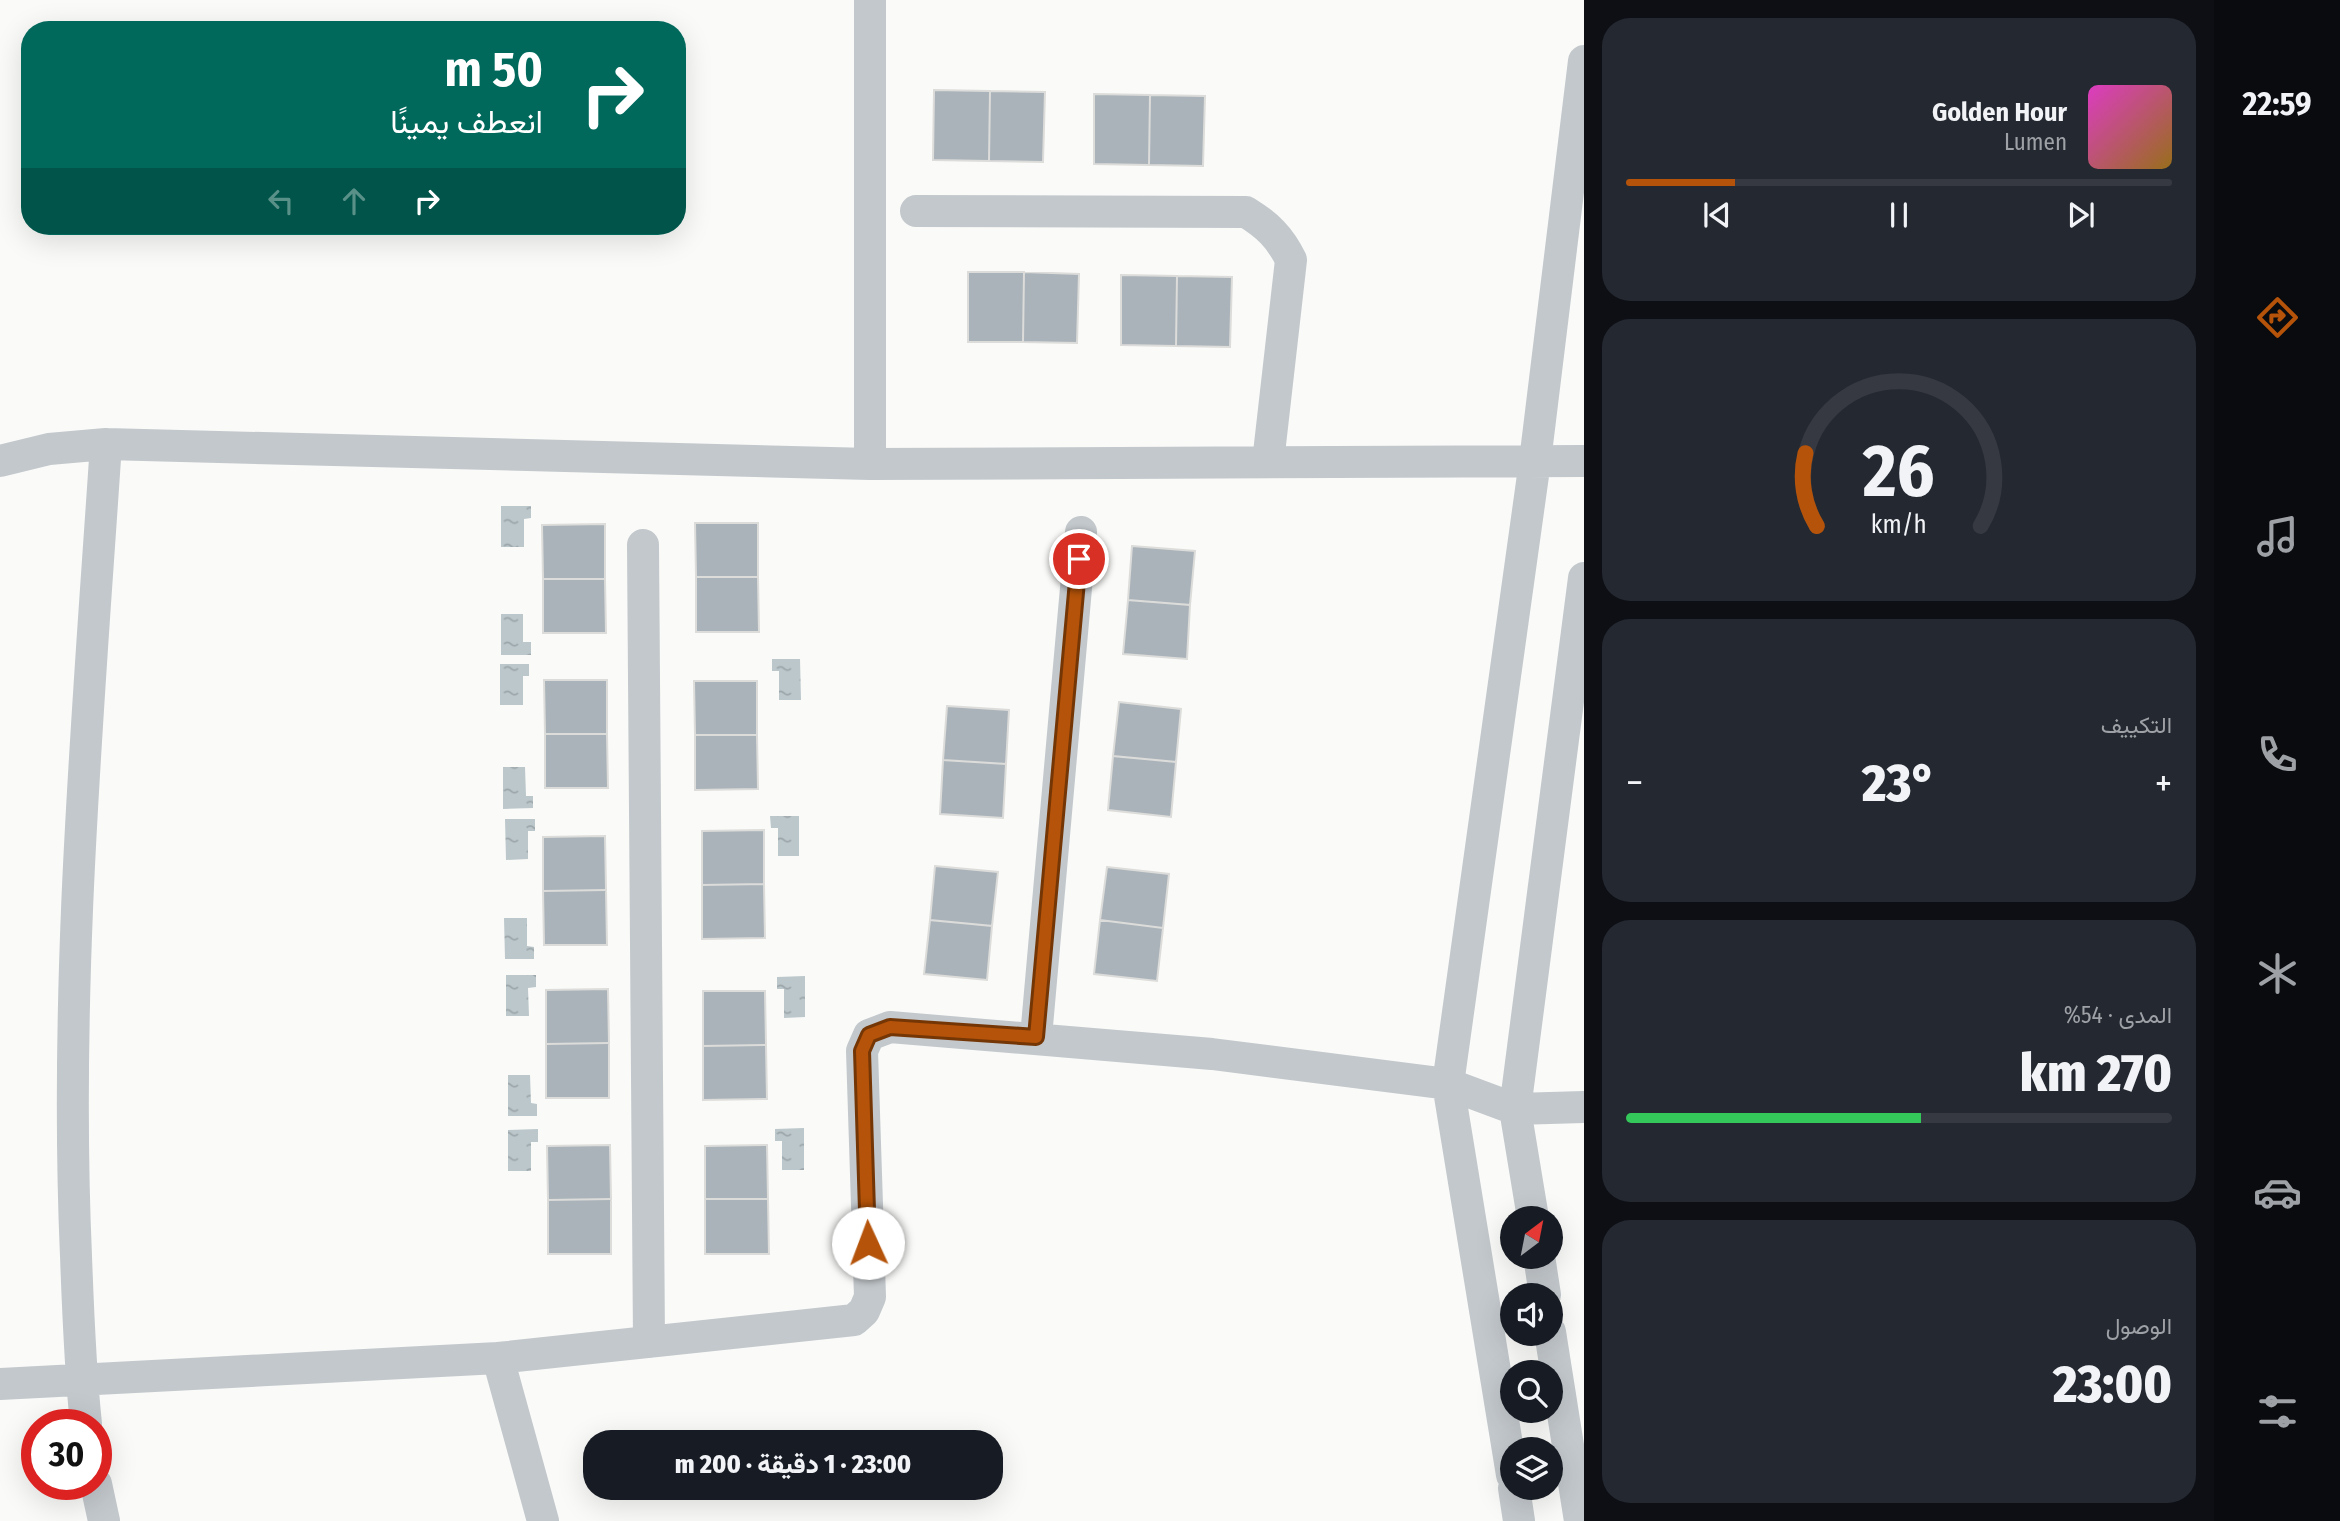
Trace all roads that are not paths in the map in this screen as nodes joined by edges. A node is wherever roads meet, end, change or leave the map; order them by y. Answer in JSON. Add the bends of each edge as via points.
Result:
{"nodes":[{"id":1,"x":870,"y":0,"type":"edge"},
{"id":2,"x":1584,"y":61,"type":"edge"},
{"id":3,"x":916,"y":211,"type":"dead end"},
{"id":4,"x":106,"y":443,"type":"junction"},
{"id":5,"x":0,"y":461,"type":"edge"},
{"id":6,"x":1535,"y":461,"type":"junction"},
{"id":7,"x":1584,"y":461,"type":"edge"},
{"id":8,"x":1268,"y":462,"type":"junction"},
{"id":9,"x":870,"y":464,"type":"junction"},
{"id":10,"x":1082,"y":532,"type":"dead end"},
{"id":11,"x":643,"y":545,"type":"dead end"},
{"id":12,"x":1584,"y":578,"type":"edge"},
{"id":13,"x":1036,"y":1037,"type":"junction"},
{"id":14,"x":1448,"y":1084,"type":"junction"},
{"id":15,"x":1584,"y":1107,"type":"edge"},
{"id":16,"x":1515,"y":1109,"type":"junction"},
{"id":17,"x":1530,"y":1206,"type":"edge"},
{"id":18,"x":649,"y":1342,"type":"junction"},
{"id":19,"x":1552,"y":1346,"type":"edge"},
{"id":20,"x":498,"y":1358,"type":"junction"},
{"id":21,"x":81,"y":1381,"type":"junction"},
{"id":22,"x":0,"y":1384,"type":"edge"},
{"id":23,"x":84,"y":1409,"type":"edge"},
{"id":24,"x":1506,"y":1437,"type":"edge"},
{"id":25,"x":99,"y":1500,"type":"edge"},
{"id":26,"x":1516,"y":1500,"type":"edge"},
{"id":27,"x":104,"y":1521,"type":"edge"},
{"id":28,"x":543,"y":1521,"type":"edge"},
{"id":29,"x":1520,"y":1521,"type":"edge"},
{"id":30,"x":1580,"y":1521,"type":"edge"}],
"edges":[{"from":1,"to":9,"type":"street"},
{"from":2,"to":6,"type":"street"},
{"from":3,"to":8,"type":"street","via":[[1246,212],[1266,224],[1283,242],[1291,260]]},
{"from":4,"to":5,"type":"street","via":[[49,449]]},
{"from":4,"to":9,"type":"street"},
{"from":4,"to":21,"type":"street","via":[[71,1020]]},
{"from":6,"to":7,"type":"street"},
{"from":6,"to":8,"type":"street"},
{"from":6,"to":14,"type":"street"},
{"from":8,"to":9,"type":"street"},
{"from":10,"to":13,"type":"street"},
{"from":11,"to":18,"type":"street"},
{"from":12,"to":16,"type":"street"},
{"from":13,"to":14,"type":"street"},
{"from":13,"to":18,"type":"street","via":[[890,1027],[869,1035],[862,1051],[870,1297],[854,1320]]},
{"from":14,"to":16,"type":"street"},
{"from":14,"to":24,"type":"street"},
{"from":15,"to":16,"type":"street"},
{"from":16,"to":17,"type":"street"},
{"from":18,"to":20,"type":"street"},
{"from":19,"to":30,"type":"street"},
{"from":20,"to":21,"type":"street"},
{"from":20,"to":28,"type":"street"},
{"from":21,"to":22,"type":"street"},
{"from":21,"to":23,"type":"street"},
{"from":25,"to":27,"type":"street"},
{"from":26,"to":29,"type":"street"}]}
